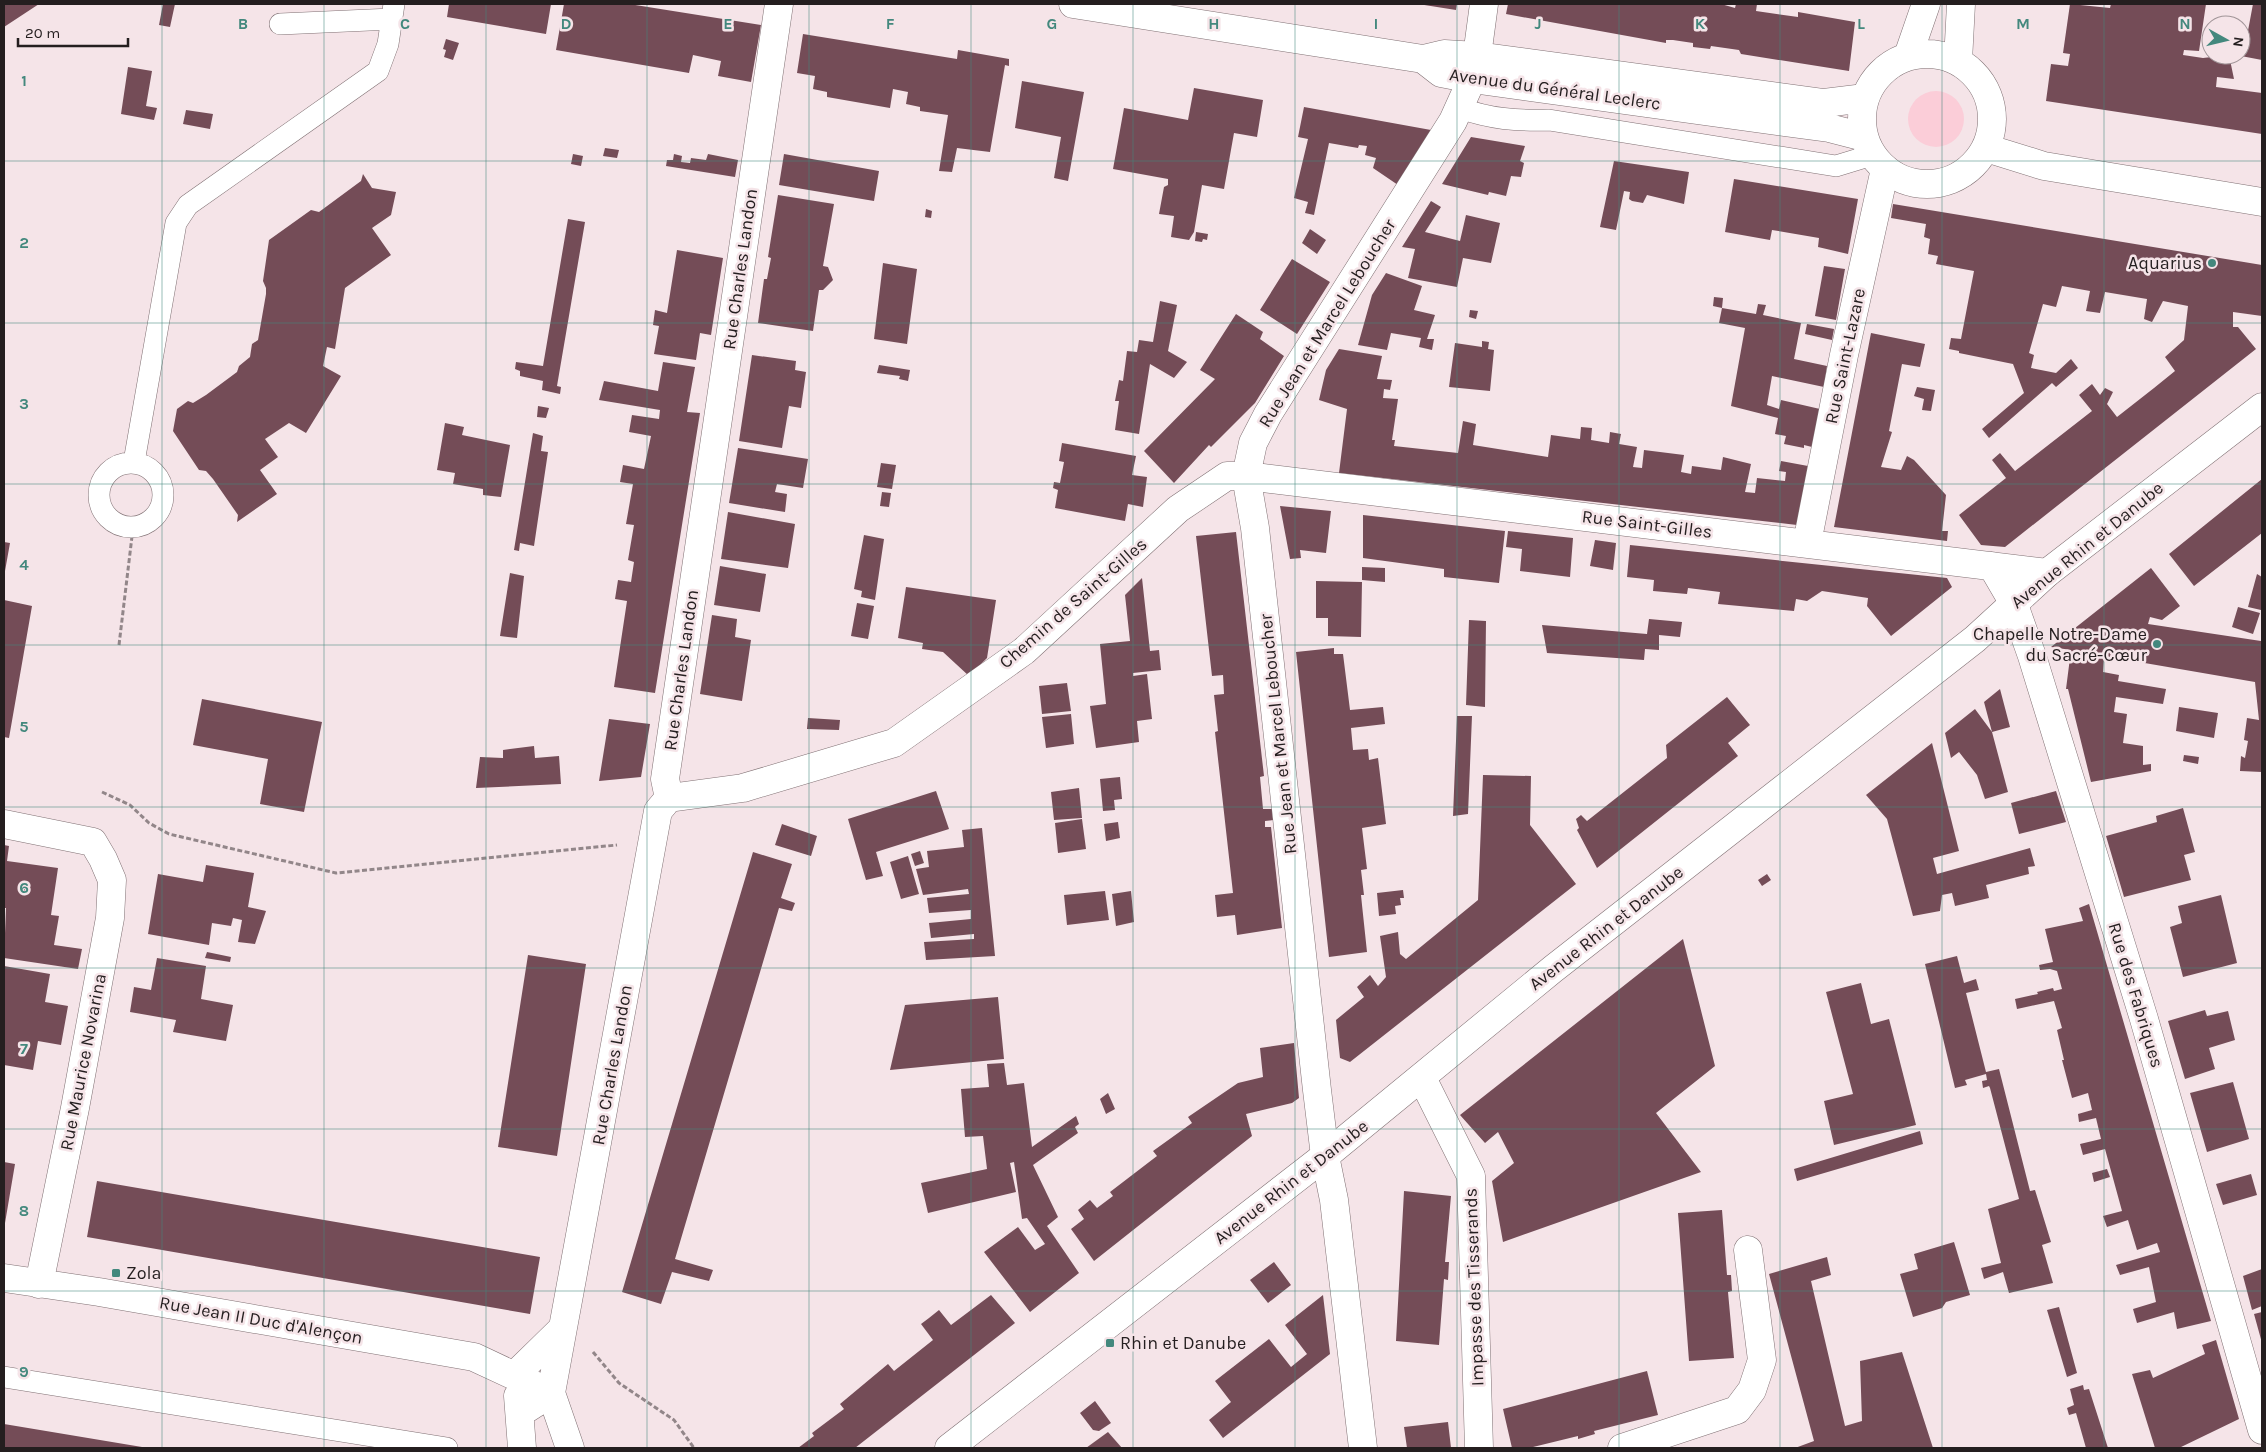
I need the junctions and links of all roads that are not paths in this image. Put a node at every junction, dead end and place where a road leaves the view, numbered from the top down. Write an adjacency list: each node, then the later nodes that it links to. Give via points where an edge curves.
1 (779, 4): 23 (street, Rue Charles Landon, via 665,779)
2 (1073, 4): 10 (street, Avenue du Général Leclerc, via 1423,59 1441,73)
3 (1484, 4): 10 (street, Rue Jean et Marcel Leboucher)
4 (1926, 4): 8 (street)
5 (1961, 4): 9 (street)
6 (393, 11): 7 (lane); 17 (lane, via 388,44 378,71 188,205 176,223)
7 (280, 24)
8 (1908, 56): 9 (street, via 1924,53); 11 (street, via 1889,66 1875,80)
9 (1958, 61): 13 (street, via 1982,83 1990,99 1992,132)
10 (1474, 67): 11 (street, Avenue du Général Leclerc, via 1824,102); 12 (street, Rue Jean et Marcel Leboucher); 14 (street, Avenue du Général Leclerc, via 1830,128)
11 (1865, 98): 14 (street, via 1862,118)
12 (1460, 108): 14 (lane, via 1478,115 1514,121 1549,120 1836,166); 18 (street, Rue Jean et Marcel Leboucher, via 1268,414 1253,443)
13 (1986, 148): 14 (street, via 1975,164 1960,176 1941,183 1921,184 1902,180); 15 (street, via 2044,166)
14 (1874, 154): 19 (street, Rue Saint-Lazare, via 1844,355)
15 (2262, 202)
16 (2262, 407): 21 (street, Avenue Rhin et Danube)
17 (134, 462): 17 (lane, via 154,471 163,490 160,512 144,526 133,528 122,526 105,514 98,494 106,474 113,467)
18 (1246, 476): 19 (street, Rue Saint-Gilles); 23 (street, Chemin de Saint-Gilles, via 1227,476 1178,509 1024,651 894,743 743,788); 26 (street, Rue Jean et Marcel Leboucher, via 1255,528)
19 (1807, 543): 20 (street, Rue Saint-Gilles)
20 (1992, 566): 21 (street, Rue Saint-Gilles); 22 (street, Rue des Fabriques)
21 (2048, 573): 22 (street, Avenue Rhin et Danube)
22 (2013, 602): 25 (street, Avenue Rhin et Danube, via 1975,638 1553,969); 35 (street, Rue des Fabriques, via 2144,1020)
23 (669, 798): 30 (street, Rue Charles Landon, via 658,811)
24 (4, 824): 29 (street, Rue Maurice Novarina, via 93,842 112,880 110,918)
25 (1422, 1078): 26 (street, Avenue Rhin et Danube); 42 (street, Impasse des Tisserands, via 1471,1176)
26 (1325, 1156): 40 (street, Avenue Rhin et Danube); 41 (street, Rue Jean et Marcel Leboucher, via 1334,1200)
27 (1748, 1250): 43 (street, via 1762,1360 1752,1390 1737,1410)
28 (4, 1278): 29 (street, Rue Jean II Duc d'Alençon)
29 (39, 1284): 31 (street, Rue Jean II Duc d'Alençon, via 474,1357)
30 (562, 1329): 31 (street); 33 (street, Rue Charles Landon)
31 (515, 1375): 33 (street, Rue Jean II Duc d'Alençon); 34 (street)
32 (4, 1377): 37 (lane)
33 (551, 1392): 34 (street); 39 (street)
34 (520, 1413): 38 (street)
35 (2262, 1430)
36 (2262, 1442): 44 (street)
37 (447, 1448)
38 (522, 1448)
39 (570, 1448)
40 (949, 1448)
41 (1363, 1448)
42 (1479, 1448)
43 (1622, 1448)
44 (2249, 1448)

